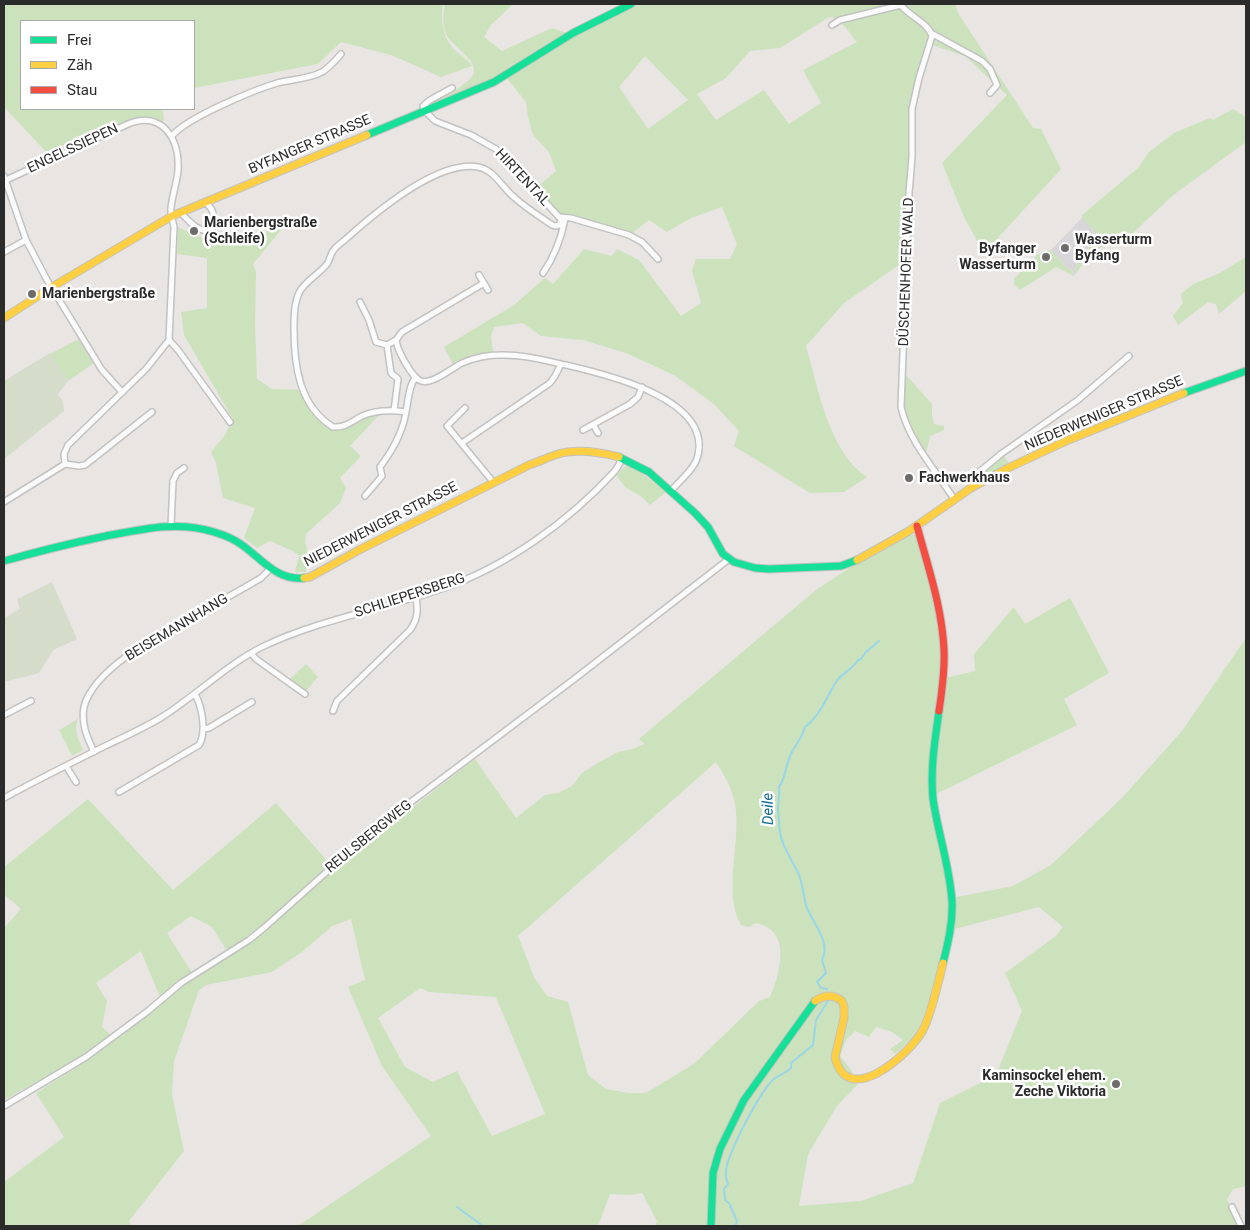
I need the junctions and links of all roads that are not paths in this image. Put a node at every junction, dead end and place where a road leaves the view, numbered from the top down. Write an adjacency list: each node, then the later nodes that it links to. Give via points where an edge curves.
1 (632, 4): 8 (street, BYFANGER STRASSE, via 573,33 494,82)
2 (901, 5): 3 (street, via 840,20); 4 (street)
3 (832, 25)
4 (931, 33): 7 (street, via 982,60 998,85); 50 (street, DÜSCHENHOFER WALD, via 912,109 901,408 907,427)
5 (342, 54): 9 (street, via 320,73 274,84 222,105 180,128)
6 (452, 88): 8 (street, BYFANGER STRASSE, via 423,106)
7 (990, 93)
8 (425, 111): 11 (street, BYFANGER STRASSE); 14 (street, HIRTENTAL, via 435,121 496,149 519,177 559,217)
9 (172, 136): 10 (street, ENGELSSIEPEN, via 156,122 137,120); 13 (street, via 178,166 170,209)
10 (5, 178): 15 (street)
11 (205, 203): 12 (street, BYFANGER STRASSE); 12 (street, via 214,213 214,226 208,231 194,226)
12 (181, 212): 13 (street, BYFANGER STRASSE)
13 (172, 216): 21 (street, BYFANGER STRASSE); 25 (street)
14 (564, 218): 17 (street, via 629,235 642,242); 18 (street, via 561,239); 35 (street, via 559,225 552,225 515,198 491,173 476,166 457,168 391,202 333,250 326,266 300,291 294,315 294,346 302,390 313,408 333,427 344,426 368,414)
15 (26, 240): 16 (street); 21 (street)
16 (4, 252)
17 (658, 259)
18 (543, 273)
19 (479, 275): 20 (street)
20 (484, 283): 22 (street); 26 (street, via 402,332)
21 (52, 287): 24 (street, BYFANGER STRASSE); 33 (street, via 102,370)
22 (488, 290)
23 (360, 302): 27 (street, via 376,342)
24 (4, 318)
25 (169, 340): 33 (street); 38 (street)
26 (396, 340): 27 (street); 31 (street)
27 (387, 345): 35 (street, via 391,373 398,379)
28 (1128, 356): 47 (street, NIEDERWENIGER STRASSE, via 1078,400 983,468 975,477)
29 (561, 364): 31 (street, via 527,357 490,355 462,363 426,382); 32 (street); 42 (street, via 550,383)
30 (1246, 371): 47 (street, NIEDERWENIGER STRASSE, via 1090,431)
31 (415, 378): 37 (street)
32 (642, 387): 39 (street, via 633,402); 48 (street, via 684,414 698,437 697,459)
33 (122, 392): 44 (street, via 68,445 64,454)
34 (466, 408): 42 (street, via 447,426)
35 (394, 410): 37 (street)
36 (152, 412): 44 (street, via 85,464)
37 (406, 412): 49 (street, via 396,443 380,467 382,476)
38 (230, 422)
39 (594, 426): 40 (street); 41 (street)
40 (583, 430)
41 (598, 433)
42 (462, 443): 46 (street)
43 (621, 458): 46 (street, NIEDERWENIGER STRASSE, via 583,451 557,454); 48 (street, NIEDERWENIGER STRASSE, via 642,468); 57 (street, SCHLIEPERSBERG, via 614,472 579,507 523,547 465,580)
44 (65, 464): 51 (street)
45 (184, 468): 52 (street, via 173,481)
46 (494, 483): 56 (street, NIEDERWENIGER STRASSE, via 310,577 290,578)
47 (974, 486): 50 (street, NIEDERWENIGER STRASSE)
48 (671, 491): 54 (street, NIEDERWENIGER STRASSE, via 705,523)
49 (365, 496)
50 (954, 499): 53 (street, NIEDERWENIGER STRASSE)
51 (4, 502)
52 (171, 526): 55 (street, NIEDERWENIGER STRASSE, via 70,543); 56 (street, NIEDERWENIGER STRASSE, via 192,526 225,536)
53 (917, 526): 54 (street, NIEDERWENIGER STRASSE, via 862,559 841,566 769,569); 73 (street, via 936,596 943,638 944,662 932,785 933,805 952,896 951,928 931,1006 916,1041 874,1076 861,1080 846,1076 836,1064 843,1002 830,996 815,1001 744,1100 720,1149 712,1173)
54 (729, 559): 71 (street, REULSBERGWEG, via 391,817 249,940 181,983 86,1058)
55 (4, 561)
56 (270, 569): 66 (street, BEISEMANNHANG, via 262,578 148,642 100,681 88,696 83,716)
57 (416, 597): 58 (street, SCHLIEPERSBERG, via 290,635); 63 (street, via 416,622 338,701)
58 (251, 653): 59 (street, SCHLIEPERSBERG); 60 (street)
59 (195, 694): 65 (street); 66 (street, SCHLIEPERSBERG, via 162,717)
60 (305, 694)
61 (32, 701): 64 (street)
62 (252, 702): 65 (street)
63 (333, 711)
64 (4, 715)
65 (203, 729): 69 (street, via 199,745)
66 (94, 752): 67 (street, SCHLIEPERSBERG)
67 (66, 766): 68 (street); 70 (street, SCHLIEPERSBERG)
68 (76, 782)
69 (119, 792)
70 (4, 798)
71 (4, 1106)
72 (1232, 1207): 74 (street)
73 (711, 1226)
74 (1241, 1226)

